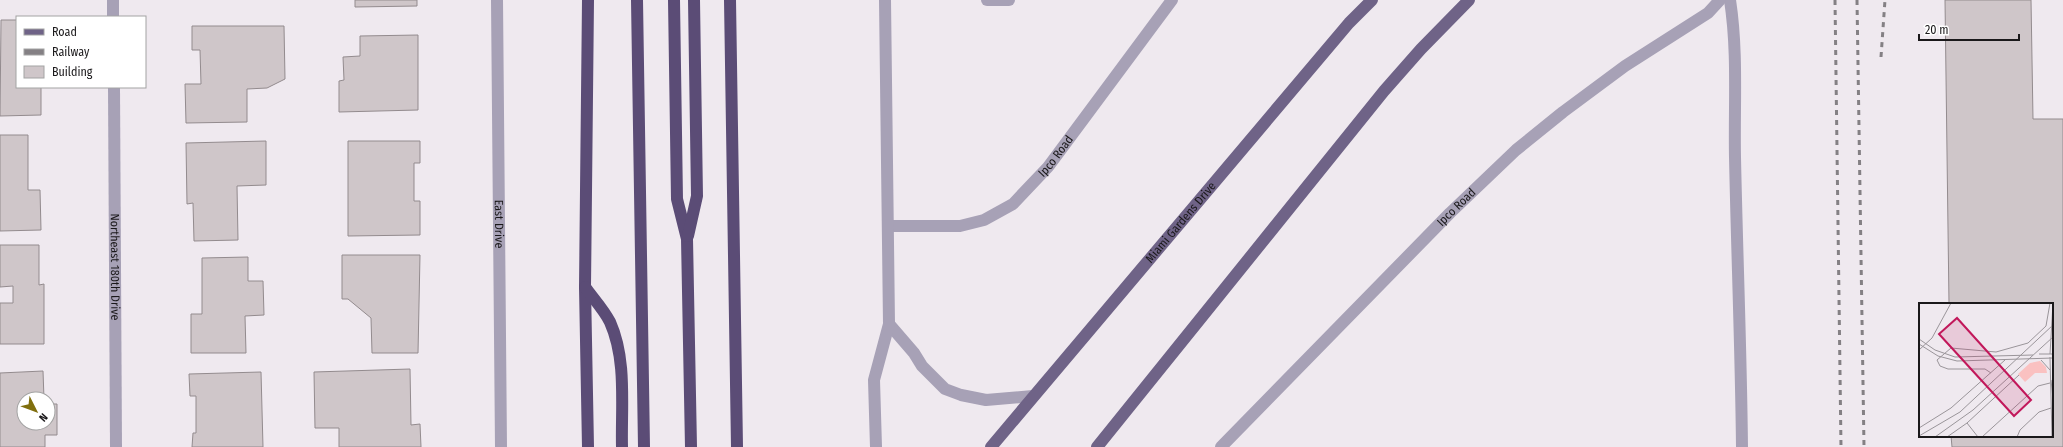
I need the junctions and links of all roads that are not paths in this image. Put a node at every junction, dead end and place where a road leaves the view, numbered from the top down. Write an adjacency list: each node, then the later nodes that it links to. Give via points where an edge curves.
1 (113, 0): 16 (street)
2 (497, 0): 24 (street, East Drive)
3 (588, 0): 20 (highway)
4 (637, 0): 27 (highway)
5 (674, 0): 19 (highway, via 677,198)
6 (694, 0): 19 (highway, via 697,196)
7 (730, 0): 29 (highway)
8 (885, 0): 18 (street)
9 (987, 0): 10 (street)
10 (1009, 0)
11 (1172, 0): 18 (street, Ipco Road, via 1048,167 1012,204 984,220 960,226)
12 (1372, 0): 22 (main road, Miami Gardens Drive, via 1349,23)
13 (1469, 0): 32 (main road, via 1384,91)
14 (1720, 0): 33 (street, Ipco Road, via 1708,13 1625,66 1516,150 1450,213)
15 (1730, 0): 34 (street, via 1735,30 1735,157)
16 (113, 16)
17 (114, 88): 23 (street, Northeast 180th Drive)
18 (888, 226): 21 (street)
19 (687, 239): 28 (highway)
20 (585, 287): 25 (highway); 26 (highway, via 609,321 617,342 620,359)
21 (888, 324): 22 (street, via 922,366 945,388 961,395 986,400); 30 (street, via 874,380)
22 (1033, 396): 31 (main road, Miami Gardens Drive)
23 (116, 447)
24 (501, 447)
25 (588, 447)
26 (622, 447)
27 (644, 447)
28 (691, 447)
29 (737, 447)
30 (876, 447)
31 (991, 447)
32 (1097, 447)
33 (1221, 447)
34 (1742, 447)

